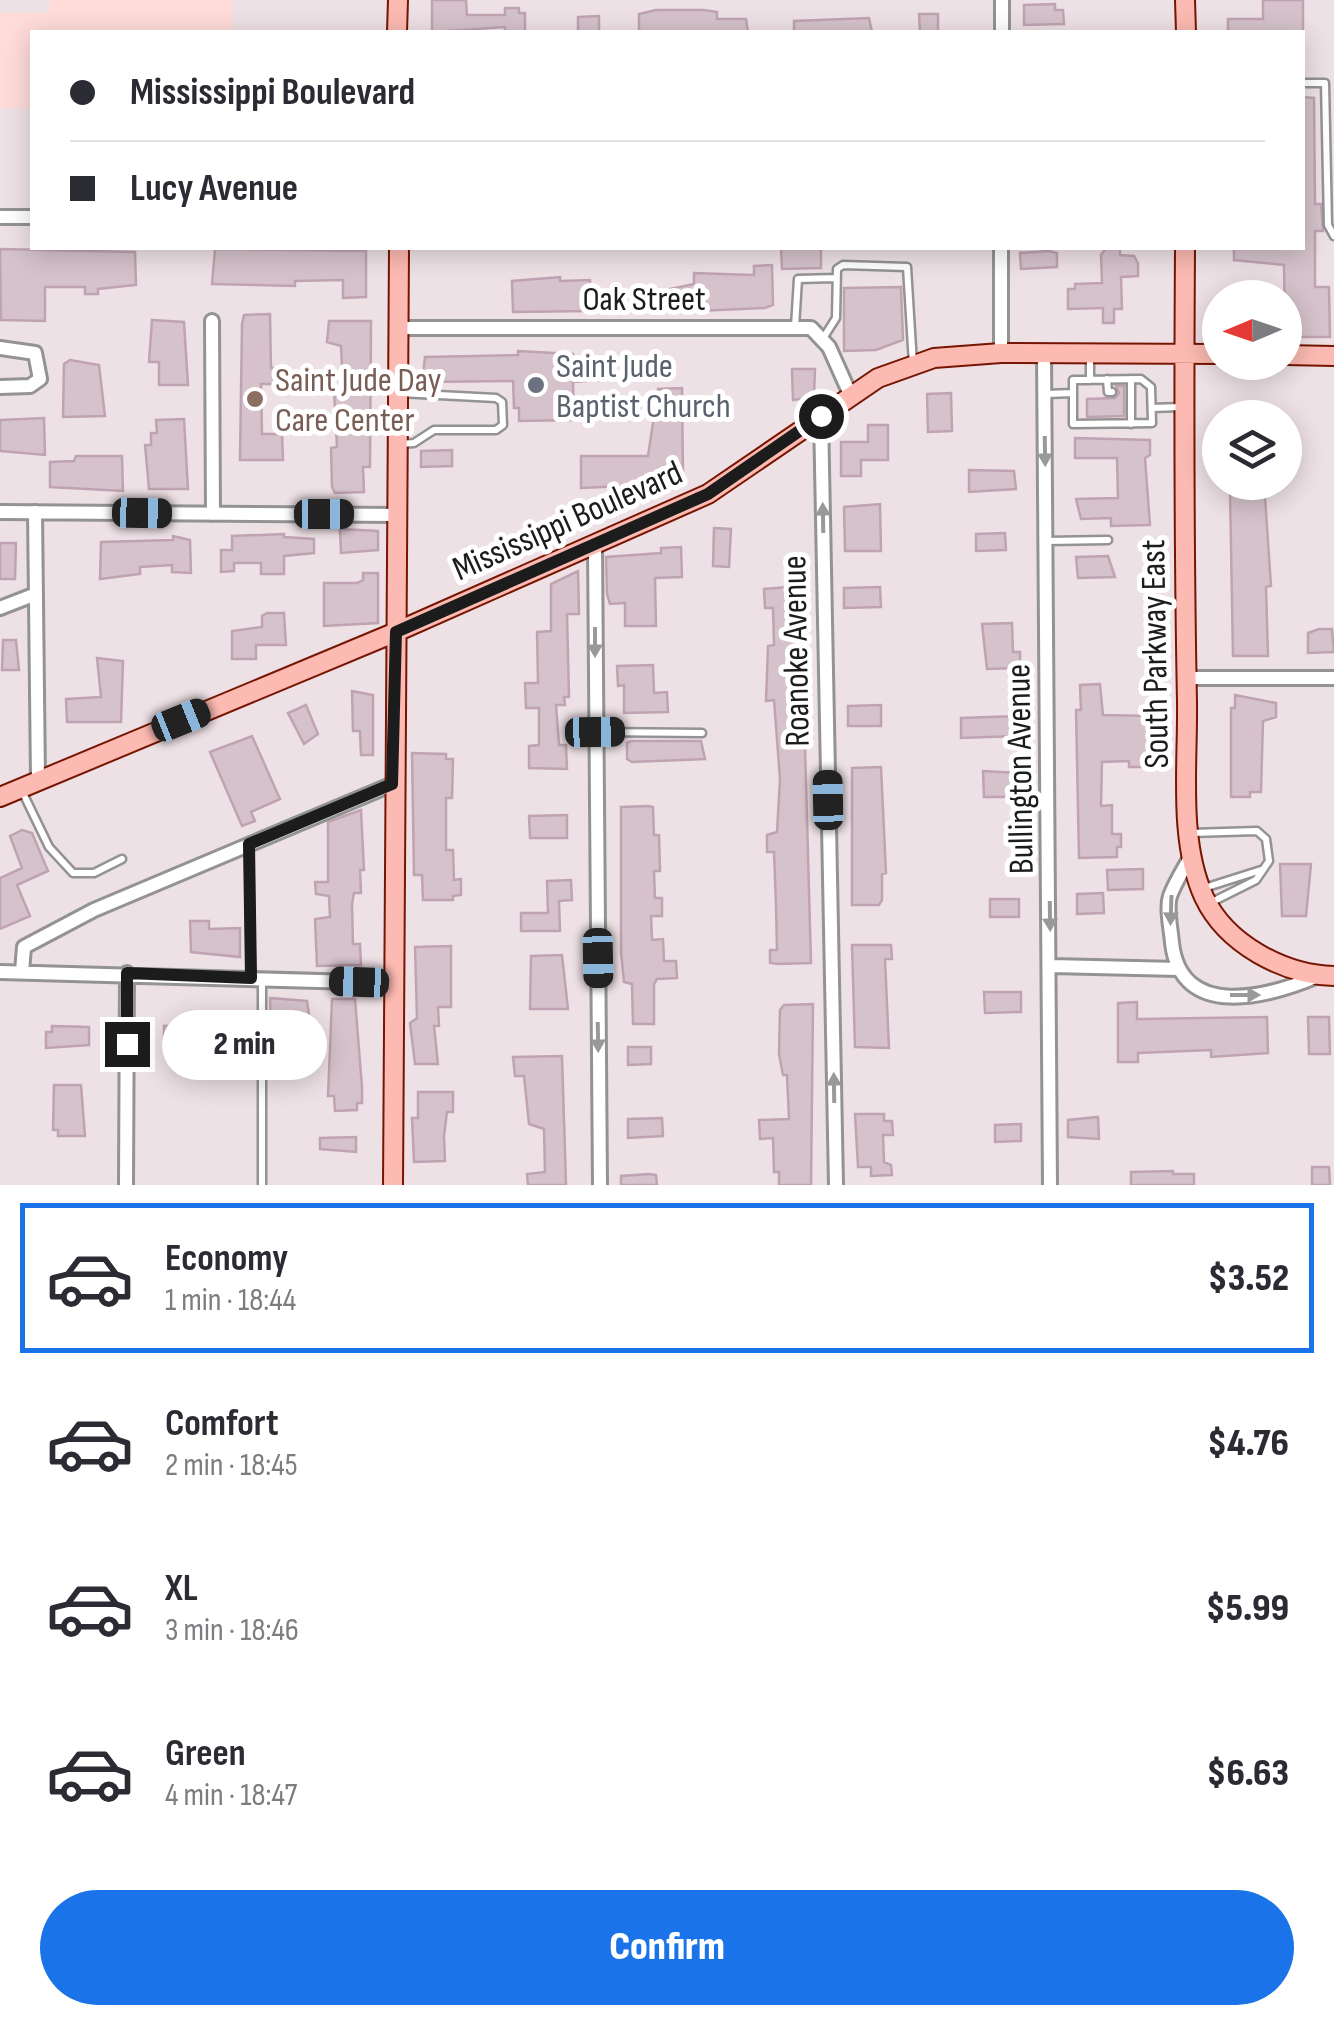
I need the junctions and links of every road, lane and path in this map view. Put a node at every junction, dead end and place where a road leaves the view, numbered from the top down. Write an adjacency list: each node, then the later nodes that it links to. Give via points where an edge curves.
1 (398, 0): 4 (main road)
2 (1002, 0): 5 (street)
3 (1185, 0): 6 (main road)
4 (397, 30)
5 (1002, 30)
6 (1186, 30)
7 (1305, 83): 10 (lane, via 1325,83 1328,225)
8 (30, 216): 9 (street)
9 (0, 217)
10 (1334, 236)
11 (398, 250): 16 (main road)
12 (1001, 250): 20 (street)
13 (1186, 250): 23 (main road, South Parkway East)
14 (835, 278): 17 (lane, via 798,279); 18 (lane, via 836,318); 27 (lane, via 842,265 908,267)
15 (212, 321): 44 (street)
16 (399, 328): 17 (street, Oak Street); 32 (main road)
17 (795, 328): 18 (street, Oak Street, via 811,328)
18 (822, 340): 35 (street)
19 (0, 348): 31 (street, via 27,348 41,368 30,386)
20 (1001, 353): 21 (main road, Mississippi Boulevard); 27 (main road, Mississippi Boulevard)
21 (1044, 353): 22 (main road, Mississippi Boulevard); 36 (street, Bullington Avenue)
22 (1090, 353): 23 (main road, Mississippi Boulevard); 30 (lane)
23 (1184, 353): 24 (main road, Mississippi Boulevard); 37 (main road, South Parkway East)
24 (1202, 354)
25 (1302, 355): 26 (main road)
26 (1334, 356)
27 (913, 366): 35 (main road, Mississippi Boulevard)
28 (1107, 379): 29 (lane); 30 (lane); 33 (lane)
29 (1131, 379): 38 (lane, via 1151,387); 40 (lane)
30 (1090, 380): 34 (lane, via 1073,380)
31 (0, 387)
32 (399, 392): 41 (main road); 41 (lane, via 496,398 504,416 496,430 437,429)
33 (1112, 392)
34 (1073, 393): 36 (lane); 40 (lane, via 1073,424)
35 (850, 394): 39 (main road, Mississippi Boulevard)
36 (1045, 394): 47 (street, Bullington Avenue, one-way to 47)
37 (1184, 406): 38 (lane); 52 (main road, South Parkway East)
38 (1152, 408): 40 (lane, via 1152,423)
39 (821, 416): 48 (main road, Mississippi Boulevard, via 708,494); 77 (street, Roanoke Avenue, one-way to 39)
40 (1132, 424)
41 (399, 444): 45 (main road)
42 (0, 512): 43 (street)
43 (35, 512): 44 (street); 49 (street)
44 (213, 514): 45 (street)
45 (399, 515): 51 (main road)
46 (1108, 540): 47 (lane)
47 (1046, 541): 65 (street, Bullington Avenue, one-way to 65)
48 (595, 545): 51 (main road, Mississippi Boulevard); 54 (street, one-way to 54)
49 (36, 594): 50 (street); 56 (street)
50 (0, 608)
51 (396, 632): 56 (main road, Mississippi Boulevard); 57 (main road)
52 (1186, 678): 53 (street); 59 (main road, South Parkway East)
53 (1334, 678)
54 (595, 732): 55 (lane); 76 (street, one-way to 76)
55 (702, 733)
56 (29, 784): 58 (main road, Mississippi Boulevard); 62 (lane, via 49,847 72,873 94,874)
57 (392, 784): 60 (street); 72 (main road)
58 (0, 796)
59 (1190, 833): 61 (main road, South Parkway East); 63 (lane, via 1257,831 1266,839 1269,861)
60 (249, 844): 68 (street, via 27,944); 71 (lane)
61 (1192, 854): 64 (main road, South Parkway East); 66 (street, one-way to 66, via 1169,899)
62 (122, 859)
63 (1262, 870): 64 (lane); 64 (lane, via 1256,880)
64 (1205, 896): 70 (main road, South Parkway East, via 1240,940 1286,969)
65 (1051, 966): 66 (street); 78 (street, Bullington Avenue)
66 (1178, 970): 70 (street, one-way to 70, via 1190,986 1212,995 1273,995)
67 (0, 972): 68 (street)
68 (22, 972): 69 (street)
69 (127, 973): 71 (street); 73 (street)
70 (1326, 976)
71 (256, 978): 72 (street); 74 (lane)
72 (392, 983): 75 (main road)
73 (126, 1185)
74 (262, 1185)
75 (394, 1185)
76 (600, 1185)
77 (836, 1185)
78 (1050, 1185)

